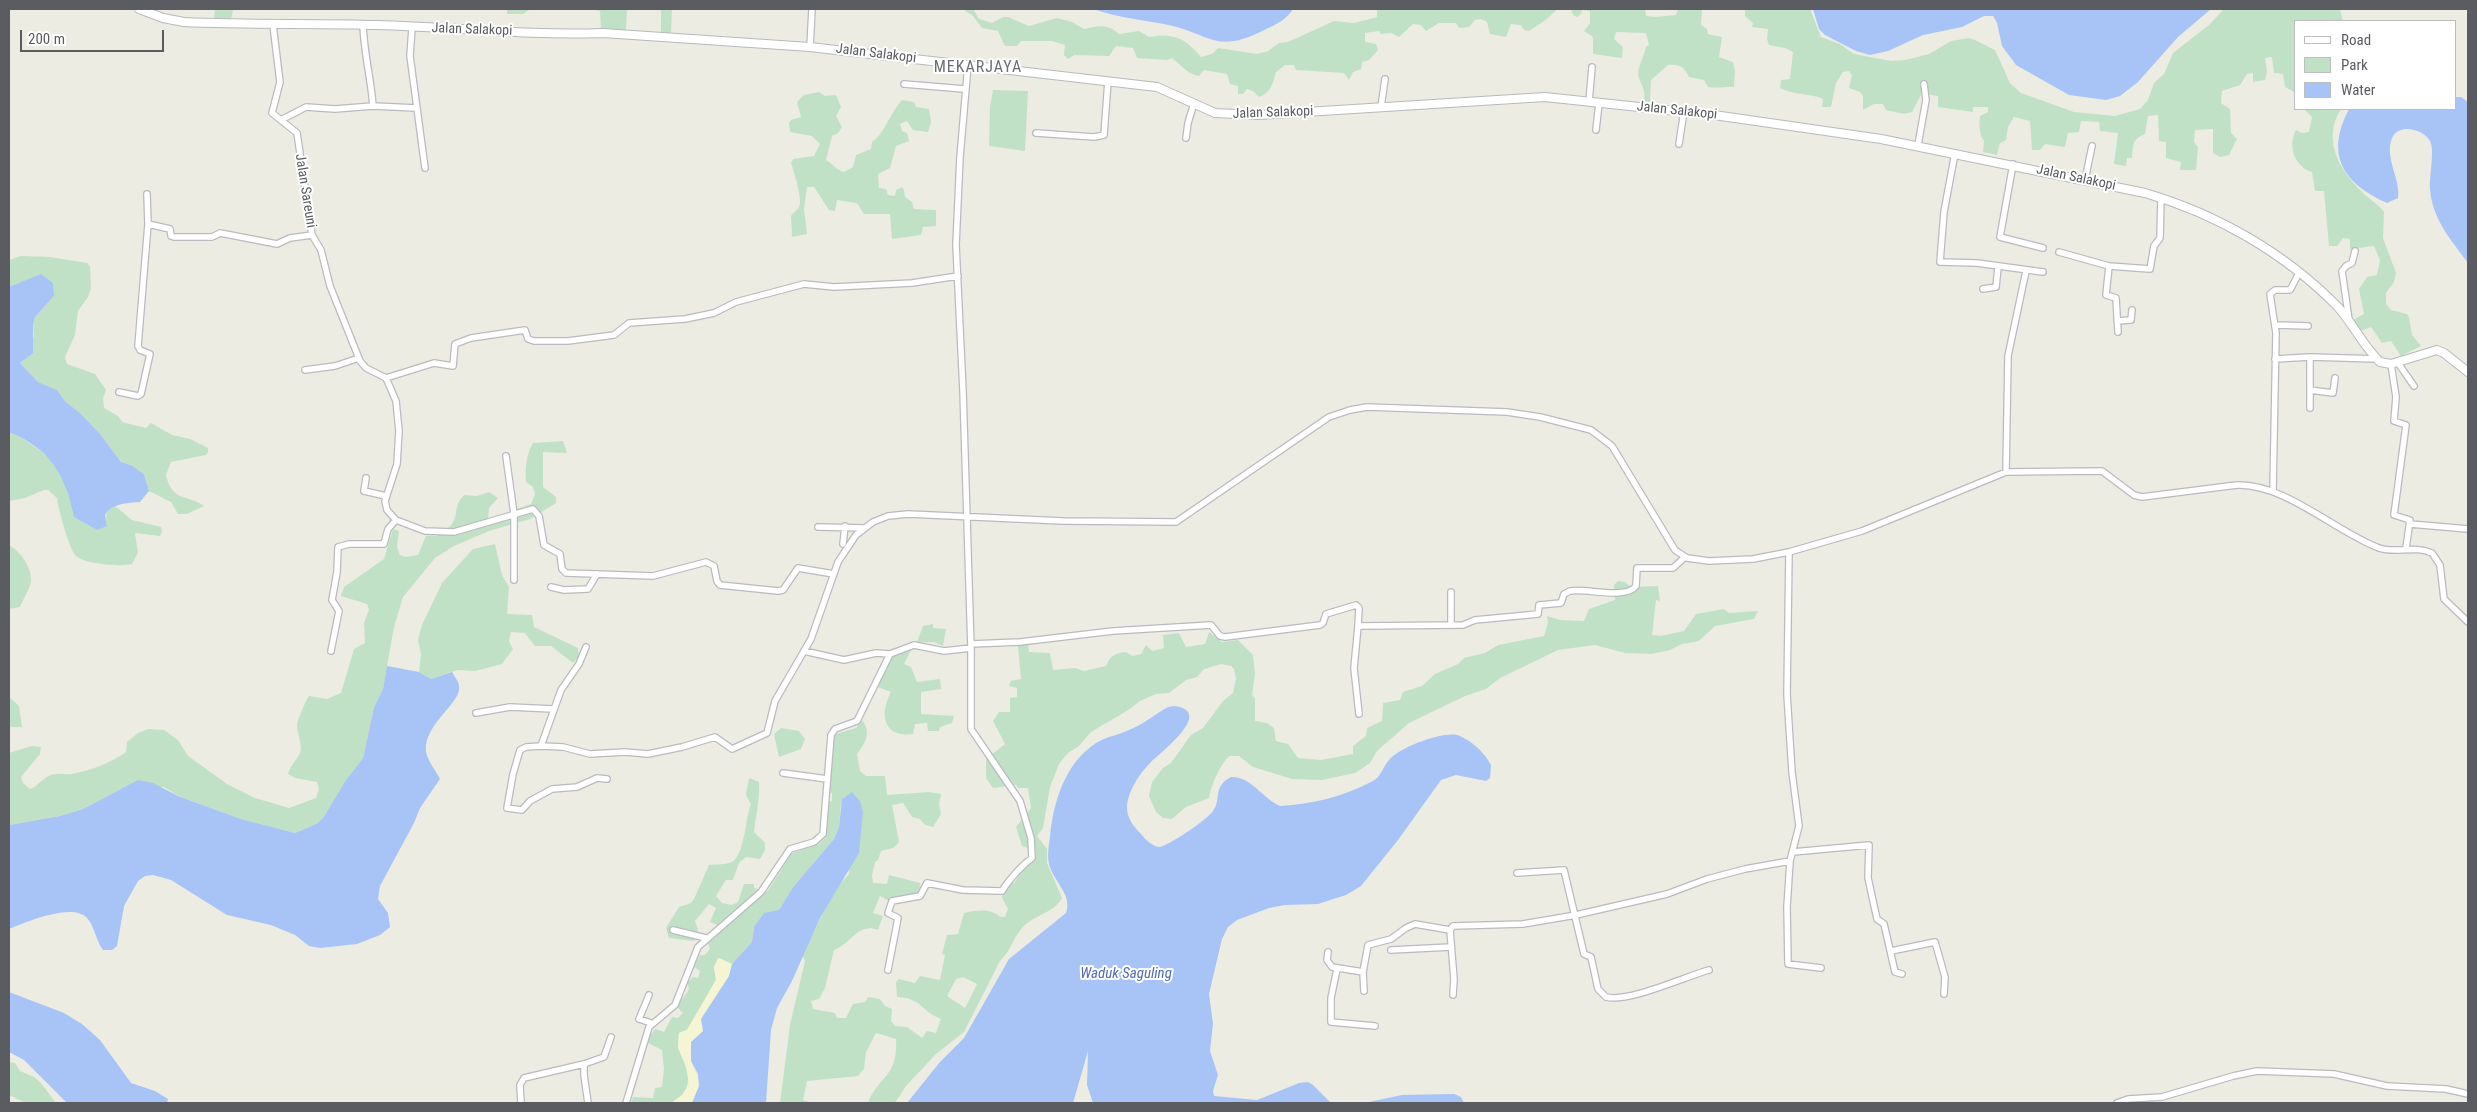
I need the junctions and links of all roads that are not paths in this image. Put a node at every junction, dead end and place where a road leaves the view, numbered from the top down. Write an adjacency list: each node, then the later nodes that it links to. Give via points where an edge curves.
1 (139, 9): 3 (street, Jalan Salakopi, via 184,22)
2 (812, 10): 6 (street)
3 (272, 24): 4 (street, Jalan Salakopi); 21 (street, Jalan Sareuni, via 280,82 272,113)
4 (363, 25): 5 (street, Jalan Salakopi); 17 (street)
5 (412, 28): 6 (street, Jalan Salakopi, via 603,33); 19 (street, via 410,56)
6 (810, 47): 7 (street, Jalan Salakopi)
7 (968, 65): 10 (street, Jalan Salakopi); 13 (street)
8 (1592, 67): 14 (street)
9 (1385, 79): 18 (street)
10 (1108, 81): 15 (street, Jalan Salakopi, via 1160,87); 23 (street, via 1104,135)
11 (904, 84): 13 (street)
12 (1924, 84): 26 (street, via 1926,100)
13 (964, 90): 44 (street, via 957,224)
14 (1589, 102): 16 (street, Jalan Salakopi); 18 (street, Jalan Salakopi, via 1534,97)
15 (1194, 103): 18 (street, Jalan Salakopi, via 1228,115); 24 (street)
16 (1599, 103): 20 (street, Jalan Salakopi); 22 (street)
17 (373, 106): 19 (street); 21 (street, via 306,107)
18 (1381, 107)
19 (416, 108): 30 (street)
20 (1684, 111): 25 (street); 26 (street, Jalan Salakopi)
21 (281, 120): 35 (street, Jalan Sareuni, via 297,134)
22 (1596, 130)
23 (1036, 133)
24 (1186, 138)
25 (1679, 144)
26 (1918, 145): 28 (street, Jalan Salakopi)
27 (2092, 146): 31 (street)
28 (1955, 153): 29 (street, Jalan Salakopi); 40 (street, via 1944,212 1940,262)
29 (2013, 164): 31 (street, Jalan Salakopi); 36 (street, via 2000,237)
30 (424, 168)
31 (2085, 180): 33 (street, Jalan Salakopi)
32 (147, 194): 34 (street)
33 (2160, 198): 39 (street, via 2160,238 2154,246 2152,268); 43 (street, Jalan Salakopi, via 2238,230)
34 (148, 224): 35 (street, via 167,227 174,236 212,237 220,233 277,244 290,238); 63 (street, via 138,349 150,354 141,394)
35 (312, 235): 53 (street, Jalan Sareuni, via 321,250 330,286)
36 (2043, 248)
37 (2355, 251): 48 (street, via 2352,263 2342,271)
38 (2059, 252): 39 (street)
39 (2109, 266): 47 (street, via 2106,295 2116,298)
40 (1998, 267): 41 (street); 45 (street, via 1996,287)
41 (2026, 271): 42 (street); 66 (street, via 2008,356)
42 (2043, 272)
43 (2299, 273): 48 (street, Jalan Salakopi); 49 (street, via 2290,290 2275,290 2270,294)
44 (958, 276): 59 (street, via 834,287 804,284 736,302 714,313 685,319 629,323 614,335 592,338 534,341 528,339 526,330 471,338 454,344 453,366 434,363); 71 (street)
45 (1983, 288)
46 (2132, 310): 47 (street, via 2131,320)
47 (2118, 321): 51 (street)
48 (2350, 321): 55 (street, Jalan Salakopi)
49 (2276, 325): 50 (street); 54 (street)
50 (2308, 326)
51 (2118, 332)
52 (2310, 357): 54 (street); 55 (street); 62 (street)
53 (359, 358): 57 (street, via 335,366); 59 (street, Jalan Sareuni, via 366,368)
54 (2275, 359): 68 (street)
55 (2378, 359): 56 (street)
56 (2394, 363): 58 (street, via 2437,350); 61 (street); 73 (street, via 2394,421 2406,425 2394,516 2409,519)
57 (305, 370)
58 (2468, 372)
59 (386, 378): 69 (street, via 396,400 400,431 397,464)
60 (2335, 378): 62 (street, via 2334,393)
61 (2414, 386)
62 (2310, 390): 64 (street)
63 (119, 392)
64 (2310, 408)
65 (506, 456): 70 (street)
66 (2006, 472): 68 (street, via 2102,471 2134,495 2142,497 2243,485); 80 (street, via 1862,531)
67 (366, 478): 69 (street, via 364,491)
68 (2273, 491): 79 (street, via 2381,549)
69 (386, 496): 72 (street, via 387,510)
70 (514, 514): 72 (street, via 464,530 443,533 425,531); 82 (street, via 528,509 538,513 544,545 559,553 564,573); 84 (street)
71 (966, 518): 76 (street, via 897,515 884,517); 81 (street, via 1175,522 1336,413 1367,407 1506,412 1585,427 1606,440 1666,537); 90 (street)
72 (396, 520): 93 (street, via 388,529 384,544 339,545 332,600 339,611)
73 (2410, 524): 77 (street); 79 (street)
74 (845, 526): 75 (street); 76 (street); 78 (street)
75 (818, 527)
76 (865, 528): 83 (street, via 842,556)
77 (2468, 529)
78 (843, 544)
79 (2406, 548): 87 (street, via 2426,551 2436,558 2440,565 2444,599)
80 (1790, 552): 81 (street, via 1753,559 1702,561); 102 (street, via 1787,694 1799,822)
81 (1685, 557): 89 (street, via 1673,568 1637,568 1636,586 1630,591 1570,591 1564,594 1561,603 1539,605 1538,614 1481,619)
82 (596, 574): 83 (street, via 653,576 706,562 714,566 720,585 778,591 783,590 798,568); 85 (street, via 588,589)
83 (834, 574): 92 (street, via 818,623)
84 (514, 580)
85 (550, 587)
86 (1450, 592): 89 (street)
87 (2468, 622)
88 (1358, 626): 89 (street); 90 (street, via 1359,608 1356,605 1326,614 1320,625 1225,638 1211,625 1113,631); 97 (street, via 1354,668)
89 (1451, 626)
90 (971, 646): 94 (street, via 944,651 912,645); 115 (street, via 970,729 1020,801 1031,838 1032,858 1020,866 1002,892 962,890 927,883 920,896 892,901 888,914 898,918)
91 (586, 647): 95 (street)
92 (804, 650): 94 (street, via 844,660 871,653); 98 (street, via 775,701 767,734 739,747 731,749 716,736 646,754 590,754 563,747)
93 (331, 651)
94 (890, 654): 101 (street, via 857,721 832,733)
95 (553, 709): 96 (street, via 510,708); 98 (street)
96 (476, 713)
97 (1359, 714)
98 (541, 746): 100 (street, via 526,746 520,750 509,790 508,809 524,809 530,801 552,789 577,787 597,778)
99 (782, 773): 101 (street)
100 (607, 779)
101 (827, 780): 108 (street, via 822,836 790,850 761,892)
102 (1793, 852): 103 (street); 111 (street, via 1869,845 1868,878 1874,907 1878,920 1884,924)
103 (1790, 861): 105 (street, via 1745,869 1667,894); 113 (street, via 1788,964)
104 (1517, 873): 105 (street, via 1564,869)
105 (1576, 915): 107 (street, via 1523,924 1454,926); 116 (street, via 1584,954 1590,956 1598,989 1606,997 1644,994)
106 (673, 930): 108 (street)
107 (1450, 930): 109 (street); 117 (street, via 1415,924 1391,939 1370,944)
108 (706, 938): 123 (street, via 692,958 675,1005)
109 (1451, 948): 110 (street); 122 (street)
110 (1391, 950)
111 (1891, 951): 118 (street, via 1895,972); 120 (street, via 1935,942 1945,980)
112 (1328, 952): 114 (street, via 1328,963)
113 (1821, 968)
114 (1337, 969): 117 (street); 124 (street, via 1331,1022)
115 (888, 970)
116 (1709, 970)
117 (1363, 972): 119 (street)
118 (1902, 974)
119 (1364, 991)
120 (1944, 994)
121 (649, 995): 123 (street, via 639,1019)
122 (1453, 995)
123 (651, 1024): 130 (street)
124 (1374, 1026)
125 (611, 1037): 126 (street, via 604,1057)
126 (584, 1064): 128 (street, via 524,1078 520,1085); 129 (street)
127 (2468, 1094): 131 (street, via 2446,1089 2387,1086 2334,1074 2257,1071 2162,1097 2135,1098)
128 (521, 1103)
129 (588, 1103)
130 (626, 1103)
131 (2117, 1103)

